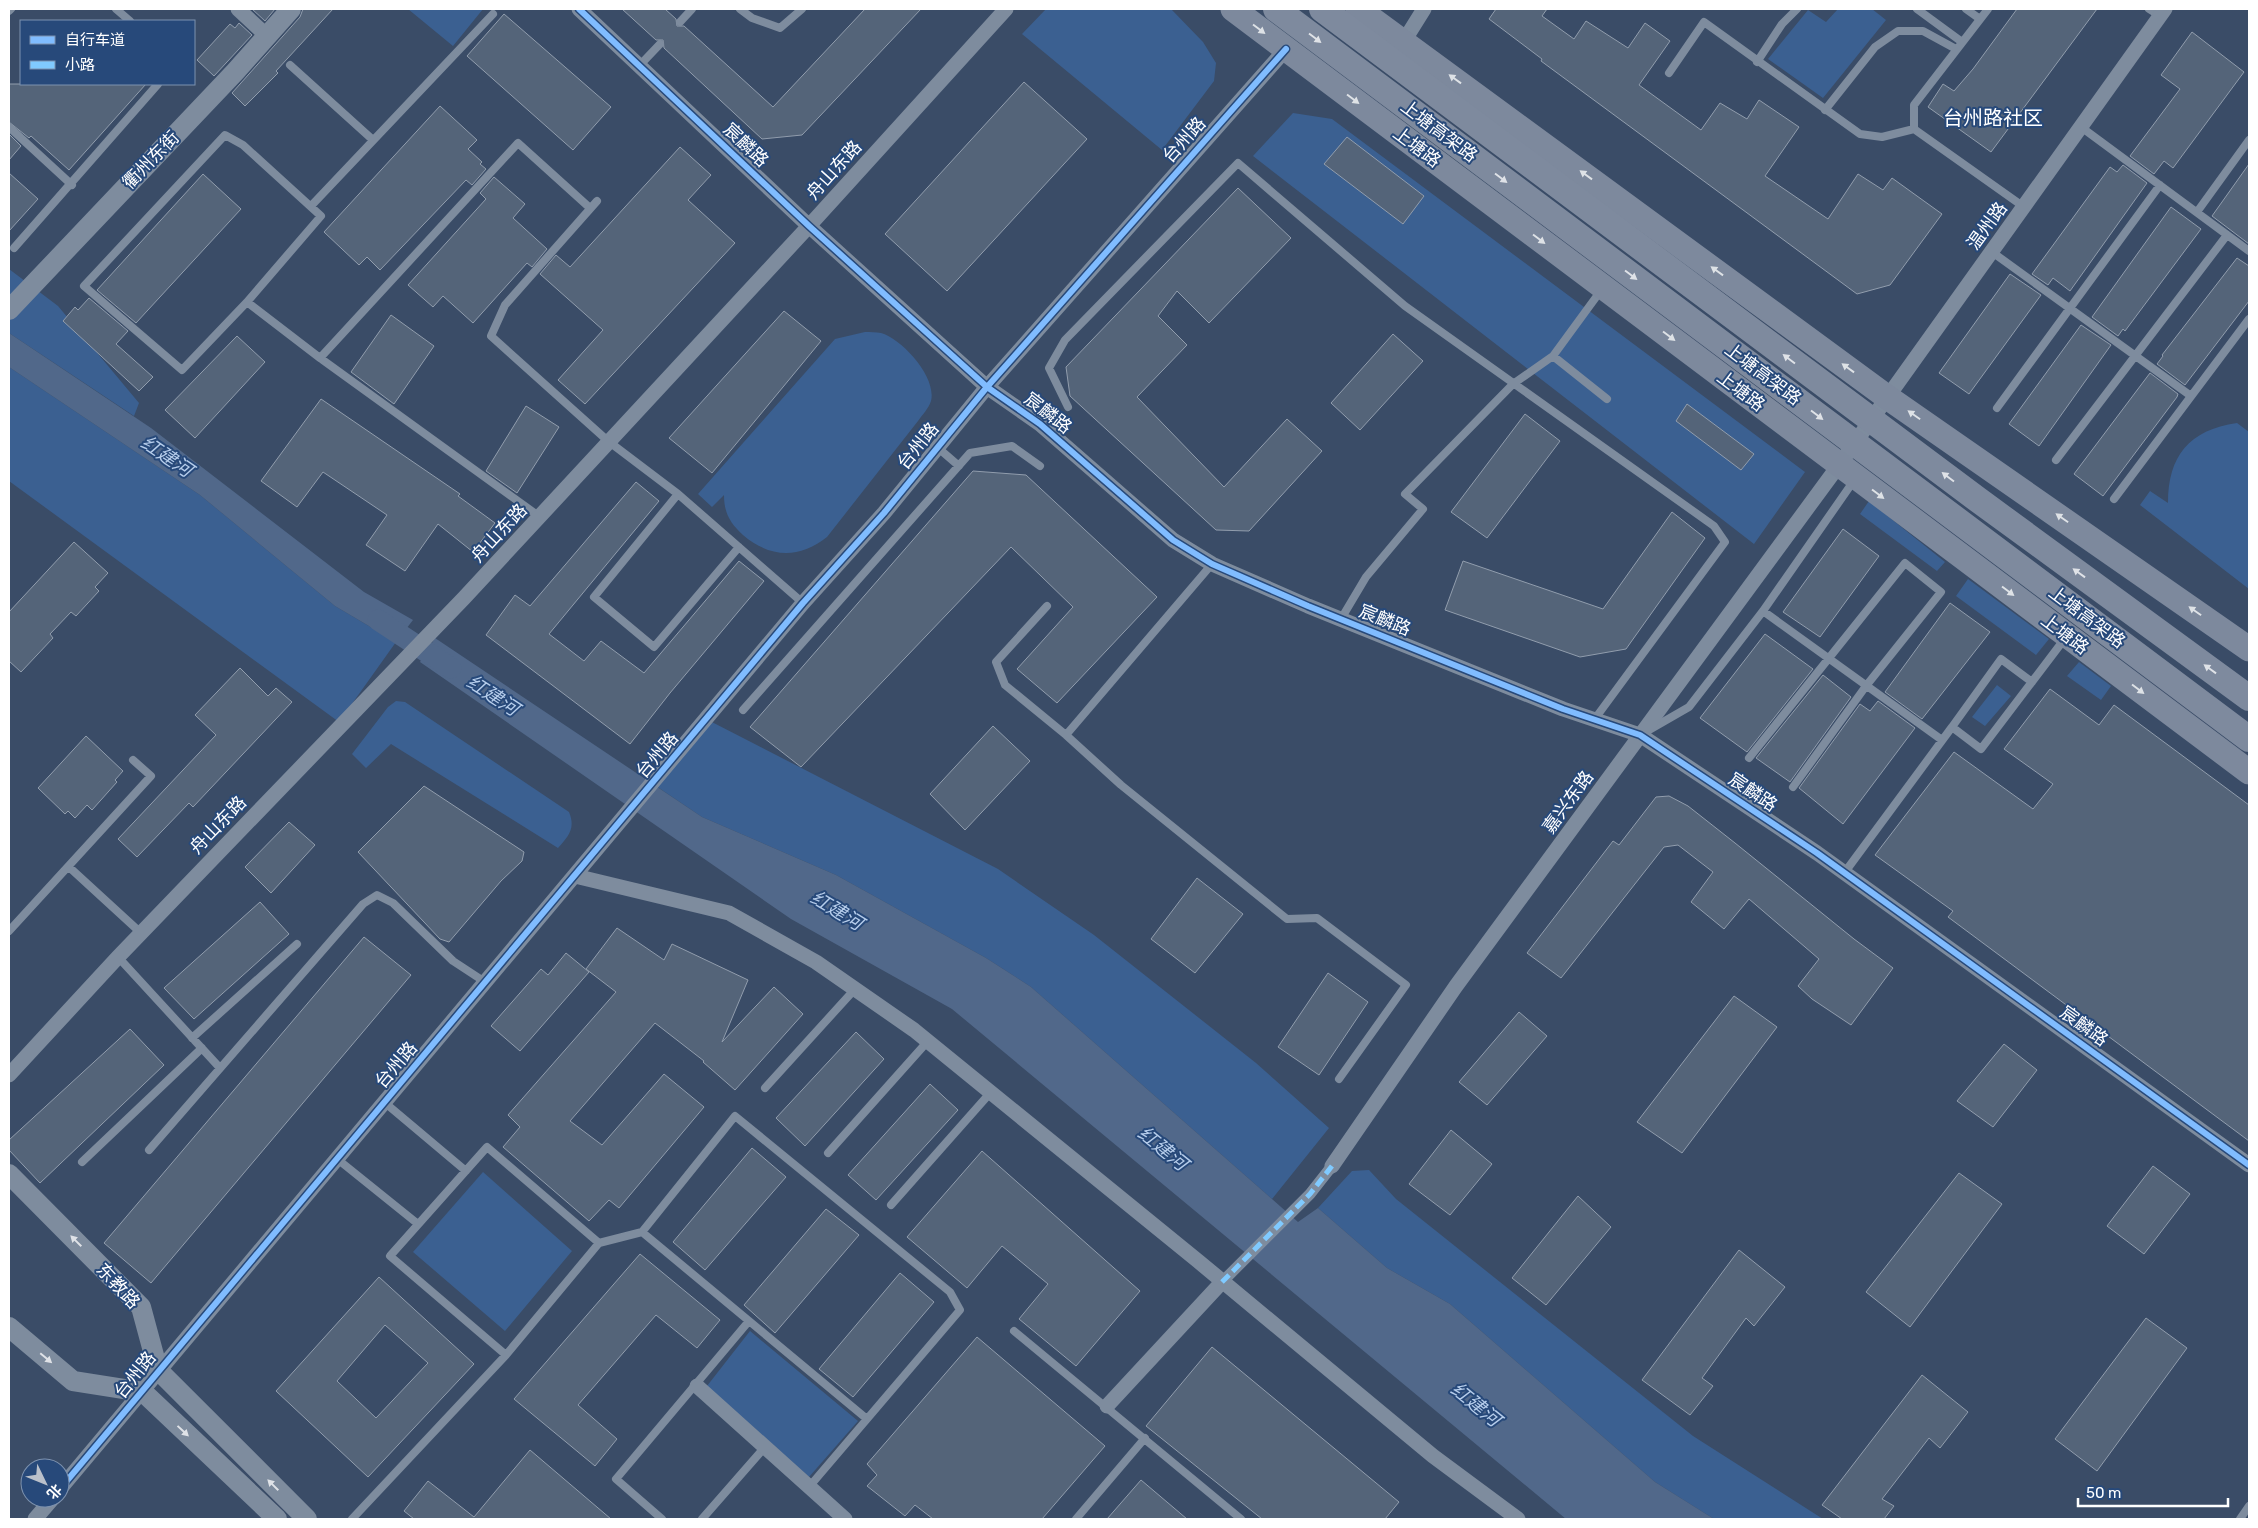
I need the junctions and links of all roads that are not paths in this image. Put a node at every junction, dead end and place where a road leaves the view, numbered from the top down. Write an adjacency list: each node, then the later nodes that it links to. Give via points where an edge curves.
1 (116, 9): 21 (lane)
2 (238, 9): 23 (street)
3 (291, 9): 23 (street, 衢州东街)
4 (579, 9): 31 (street, 宸麟路)
5 (692, 9): 22 (lane)
6 (740, 9): 7 (lane, via 752,18 780,28)
7 (802, 9)
8 (1233, 9): 27 (main road, 上塘路, one-way to 27)
9 (1276, 9): 93 (highway, 上塘高架路, one-way to 93, bridge)
10 (1322, 9): 87 (highway, 上塘高架路, one-way to 10, bridge, via 1977,499)
11 (1358, 9): 24 (main road)
12 (1424, 9): 24 (street)
13 (1797, 9): 29 (lane, via 1782,24)
14 (1917, 9): 25 (lane)
15 (1966, 9): 20 (lane)
16 (1988, 9): 20 (lane)
17 (1001, 10): 47 (street, 舟山东路)
18 (2158, 11): 36 (street, 温州路)
19 (492, 14): 38 (lane)
20 (1980, 19): 25 (lane)
21 (129, 20)
22 (680, 22)
23 (267, 36): 54 (street, 衢州东街)
24 (1404, 40): 63 (main road, one-way to 24)
25 (1962, 42): 28 (lane)
26 (660, 44): 31 (lane)
27 (1286, 49): 52 (main road, 上塘路, one-way to 52); 61 (street, 台州路)
28 (1956, 50): 34 (lane, via 1923,31 1898,30 1875,47); 37 (lane, via 1914,104)
29 (1757, 62): 32 (lane, via 1704,22); 34 (lane)
30 (290, 65): 38 (lane)
31 (640, 65): 47 (street, 宸麟路)
32 (1668, 73)
33 (157, 85): 40 (lane)
34 (1825, 110): 37 (lane, via 1860,134 1882,137)
35 (9, 127): 40 (lane)
36 (2081, 127): 41 (lane); 44 (street, 温州路)
37 (1914, 129): 44 (lane)
38 (373, 140): 43 (lane)
39 (2249, 140): 46 (lane)
40 (72, 185): 49 (lane)
41 (2160, 186): 46 (lane); 55 (lane)
42 (597, 201): 45 (lane)
43 (311, 206): 53 (lane, via 321,216); 53 (lane, via 243,145 225,135 84,286 182,370)
44 (2024, 207): 51 (street, 温州路)
45 (590, 208): 59 (lane, via 518,143); 67 (lane, via 505,304 492,336)
46 (2197, 212): 48 (lane)
47 (809, 226): 61 (street, 宸麟路); 67 (street, 舟山东路)
48 (2227, 235): 50 (lane); 58 (lane)
49 (14, 248)
50 (2249, 251)
51 (1992, 252): 55 (lane); 63 (street, 温州路)
52 (1603, 287): 57 (lane); 72 (main road, 上塘路, one-way to 72)
53 (247, 302): 59 (lane)
54 (10, 308)
55 (2070, 308): 58 (lane); 66 (lane)
56 (2249, 319): 62 (lane)
57 (1553, 356): 60 (lane); 64 (lane)
58 (2136, 356): 62 (lane); 69 (lane)
59 (320, 358): 75 (lane)
60 (1513, 384): 65 (lane, via 1405,306 1238,163 1065,340 1048,368); 81 (lane, via 1405,494 1423,509 1366,577); 89 (lane, via 1714,526 1725,542)
61 (987, 387): 68 (street, 台州路); 77 (street, 宸麟路, via 1040,424 1173,540)
62 (2191, 396): 74 (lane)
63 (1887, 397): 72 (street, 温州路); 83 (main road, one-way to 63)
64 (1607, 399)
65 (1068, 407)
66 (1996, 408)
67 (608, 441): 73 (lane); 75 (street, 舟山东路)
68 (937, 447): 70 (lane); 78 (street, 台州路, via 884,513)
69 (2056, 460)
70 (959, 466): 71 (lane, via 970,453 1012,446); 88 (lane)
71 (1040, 466)
72 (1848, 471): 80 (lane); 82 (main road, 上塘路, one-way to 82); 92 (street, 嘉兴东路)
73 (678, 494): 76 (lane); 76 (lane, via 594,597 654,647)
74 (2114, 499)
75 (540, 517): 103 (street, 舟山东路)
76 (739, 547): 78 (lane)
77 (1212, 564): 81 (street, 宸麟路); 91 (lane)
78 (803, 603): 101 (street, 台州路)
79 (1047, 606): 91 (lane, via 996,662 1005,685)
80 (1763, 612): 84 (lane); 92 (lane, via 1689,707)
81 (1341, 619): 89 (street, 宸麟路)
82 (2068, 636): 85 (lane); 97 (main road, 上塘路, one-way to 97)
83 (2249, 649)
84 (1828, 659): 86 (lane); 86 (lane, via 1904,563 1940,592); 95 (lane)
85 (2032, 682): 90 (lane, via 1981,749); 90 (lane, via 2001,659)
86 (1866, 686): 94 (lane); 98 (lane)
87 (2249, 698)
88 (743, 710)
89 (1594, 720): 92 (street, 宸麟路)
90 (1952, 727): 94 (lane)
91 (1066, 735): 113 (lane, via 1121,785 1287,919 1317,918 1406,985)
92 (1640, 735): 100 (street, 宸麟路); 122 (street, 嘉兴东路, via 1456,986)
93 (2249, 739)
94 (1942, 740): 100 (lane)
95 (1749, 758)
96 (133, 760): 99 (lane, via 151,776)
97 (2249, 772)
98 (1794, 787)
99 (69, 867): 102 (lane); 103 (lane)
100 (1845, 872): 121 (street, 宸麟路)
101 (576, 876): 106 (street, 台州路); 107 (street, via 729,913 816,962)
102 (9, 931)
103 (142, 932): 105 (street, 舟山东路)
104 (297, 944): 108 (lane)
105 (118, 957): 108 (lane); 112 (street, 舟山东路)
106 (485, 982): 111 (lane, via 453,961 393,903 377,895 363,904); 116 (street, 台州路)
107 (855, 989): 109 (street); 114 (lane)
108 (192, 1038): 110 (lane)
109 (928, 1041): 115 (street); 118 (lane)
110 (202, 1048): 111 (lane); 120 (lane)
111 (220, 1068): 117 (lane)
112 (9, 1074)
113 (1339, 1079)
114 (765, 1088)
115 (991, 1092): 125 (lane); 129 (street)
116 (384, 1102): 119 (street, 台州路); 123 (lane)
117 (149, 1150)
118 (828, 1153)
119 (336, 1158): 126 (lane); 134 (street, 台州路)
120 (82, 1162)
121 (2249, 1165)
122 (1332, 1166): 129 (street, via 1310,1194)
123 (466, 1171): 126 (lane); 128 (lane, via 487,1147)
124 (9, 1174): 134 (street, 东教路, one-way to 124, via 141,1307)
125 (891, 1205)
126 (418, 1224): 133 (lane, via 390,1256)
127 (642, 1232): 128 (lane); 130 (lane); 138 (lane, via 735,1116 950,1292 960,1310)
128 (599, 1243): 133 (lane)
129 (1222, 1282): 137 (street); 154 (street, via 1433,1456)
130 (749, 1321): 135 (lane); 138 (lane)
131 (9, 1327): 136 (street, one-way to 136, via 73,1381)
132 (1014, 1331): 137 (lane)
133 (506, 1356): 149 (lane)
134 (158, 1370): 136 (street, 台州路); 148 (street, 东教路, one-way to 134)
135 (697, 1386): 140 (street); 150 (lane, via 616,1479)
136 (142, 1392): 141 (street, 台州路); 147 (street, one-way to 147)
137 (1107, 1406): 139 (lane)
138 (867, 1419): 142 (lane)
139 (1145, 1438): 145 (lane); 153 (lane)
140 (765, 1447): 142 (street); 151 (lane)
141 (70, 1477)
142 (809, 1487): 152 (street)
143 (2249, 1506): 155 (lane)
144 (43, 1508): 146 (street)
145 (1238, 1518)
146 (34, 1519)
147 (277, 1519)
148 (307, 1519)
149 (352, 1519)
150 (662, 1519)
151 (702, 1519)
152 (845, 1519)
153 (1076, 1519)
154 (1518, 1519)
155 (2240, 1519)

